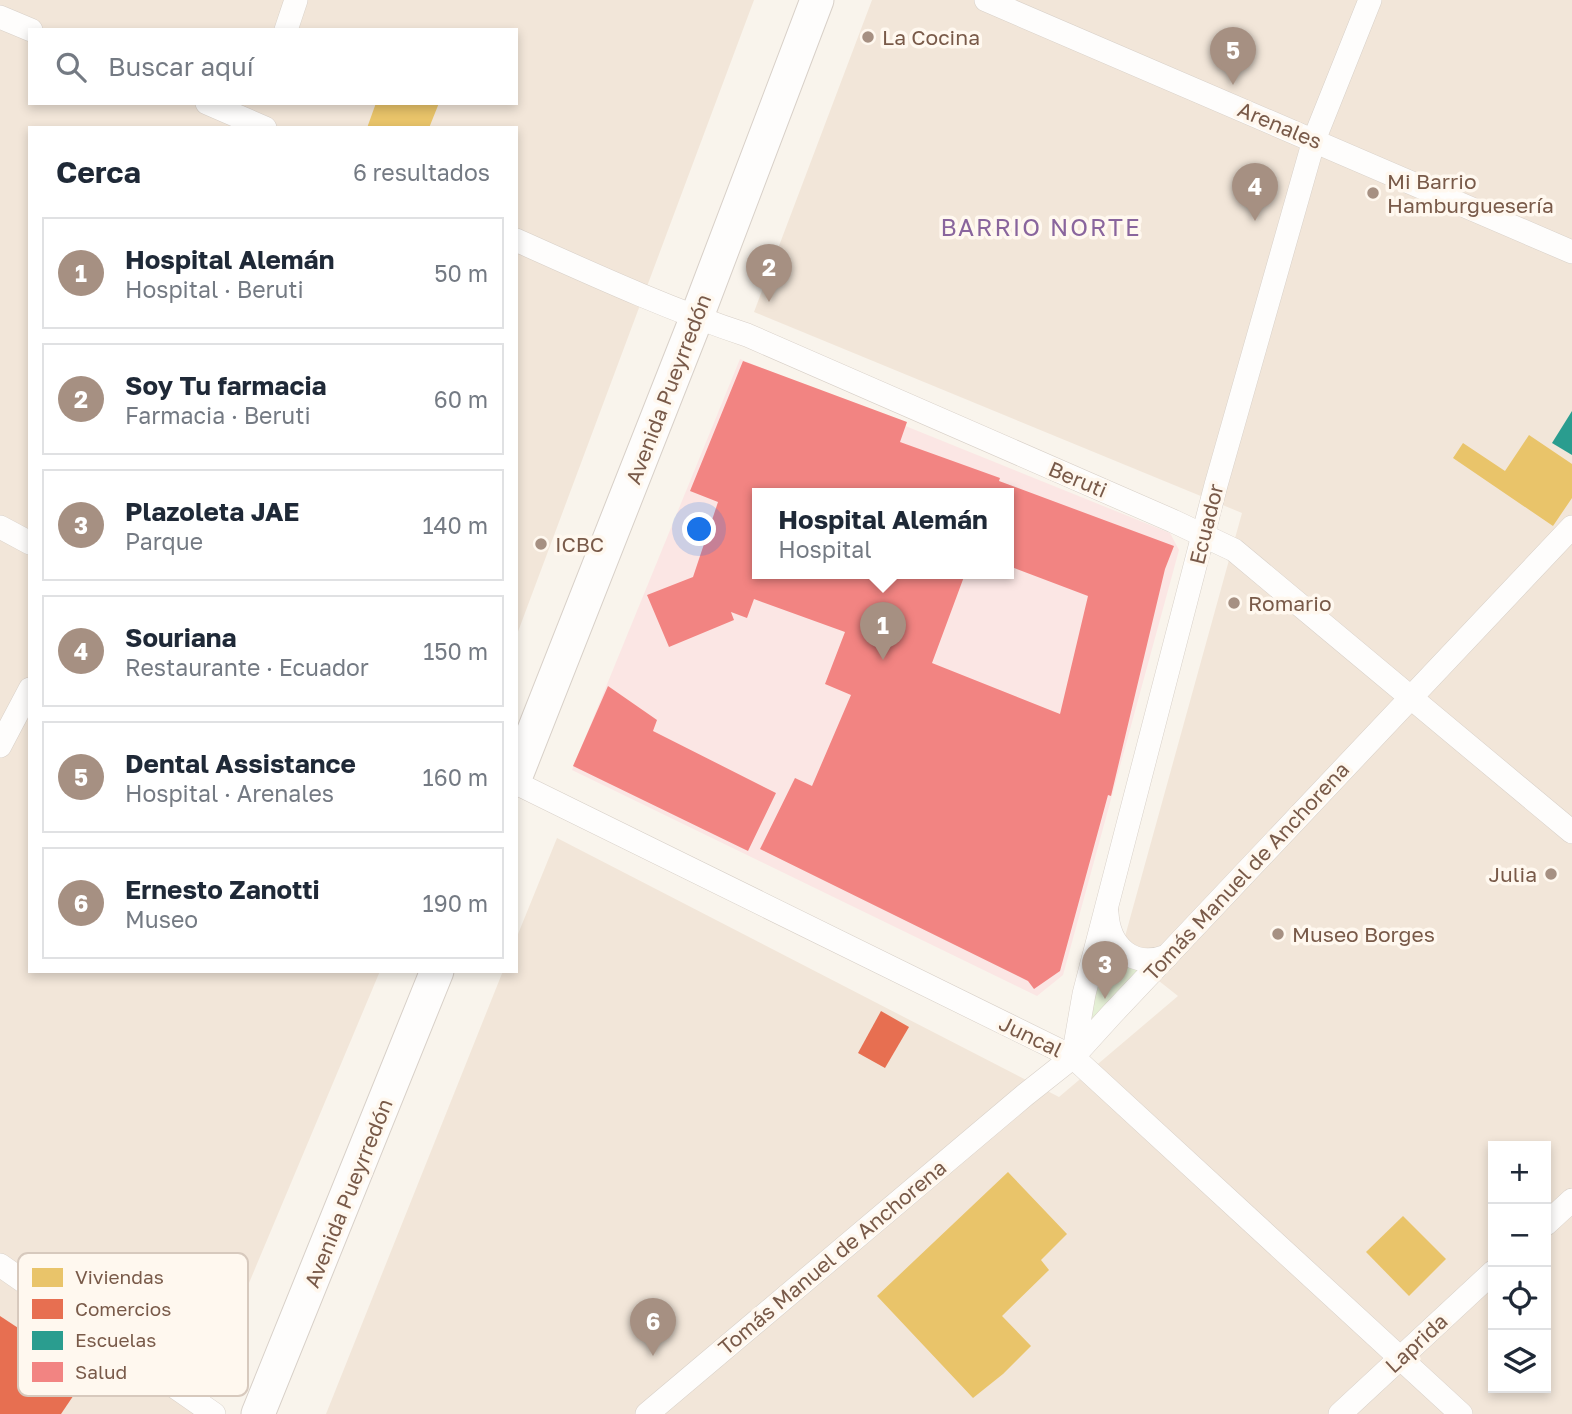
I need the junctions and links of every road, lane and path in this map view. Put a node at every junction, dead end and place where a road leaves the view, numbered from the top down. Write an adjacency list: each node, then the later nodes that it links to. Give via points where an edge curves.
1 (296, 0): 7 (street)
2 (817, 0): 13 (main road, Avenida Pueyrredón)
3 (986, 0): 10 (street, Arenales)
4 (1370, 0): 10 (street, Ecuador)
5 (0, 17): 6 (street)
6 (28, 28)
7 (287, 28)
8 (213, 105): 9 (street)
9 (258, 120)
10 (1314, 139): 12 (street, Arenales); 16 (street, Ecuador)
11 (518, 241): 13 (street, Beruti)
12 (1572, 253)
13 (696, 318): 16 (street, Beruti, via 747,335); 21 (main road, Avenida Pueyrredón)
14 (0, 527): 17 (street)
15 (1572, 527): 19 (street, Tomás Manuel de Anchorena)
16 (1204, 534): 19 (street, Beruti, via 1234,550); 24 (street, Ecuador)
17 (28, 542)
18 (28, 693): 20 (street)
19 (1411, 697): 23 (street, Beruti); 25 (street, Tomás Manuel de Anchorena)
20 (0, 746)
21 (518, 771)
22 (518, 784): 27 (street, Juncal)
23 (1572, 832)
24 (1107, 910): 25 (street, via 1110,934 1128,954 1154,961); 27 (street, Ecuador)
25 (1167, 956): 27 (street, Tomás Manuel de Anchorena)
26 (436, 973): 36 (main road, Avenida Pueyrredón)
27 (1073, 1057): 33 (street, Juncal); 37 (street, Tomás Manuel de Anchorena)
28 (1572, 1200): 29 (street)
29 (1551, 1219)
30 (0, 1265): 32 (street)
31 (1488, 1277): 33 (street, Laprida)
32 (18, 1278)
33 (1399, 1359): 38 (street, Laprida); 39 (street, Juncal)
34 (188, 1396): 35 (street)
35 (214, 1414)
36 (258, 1414)
37 (646, 1414)
38 (1340, 1414)
39 (1461, 1414)

